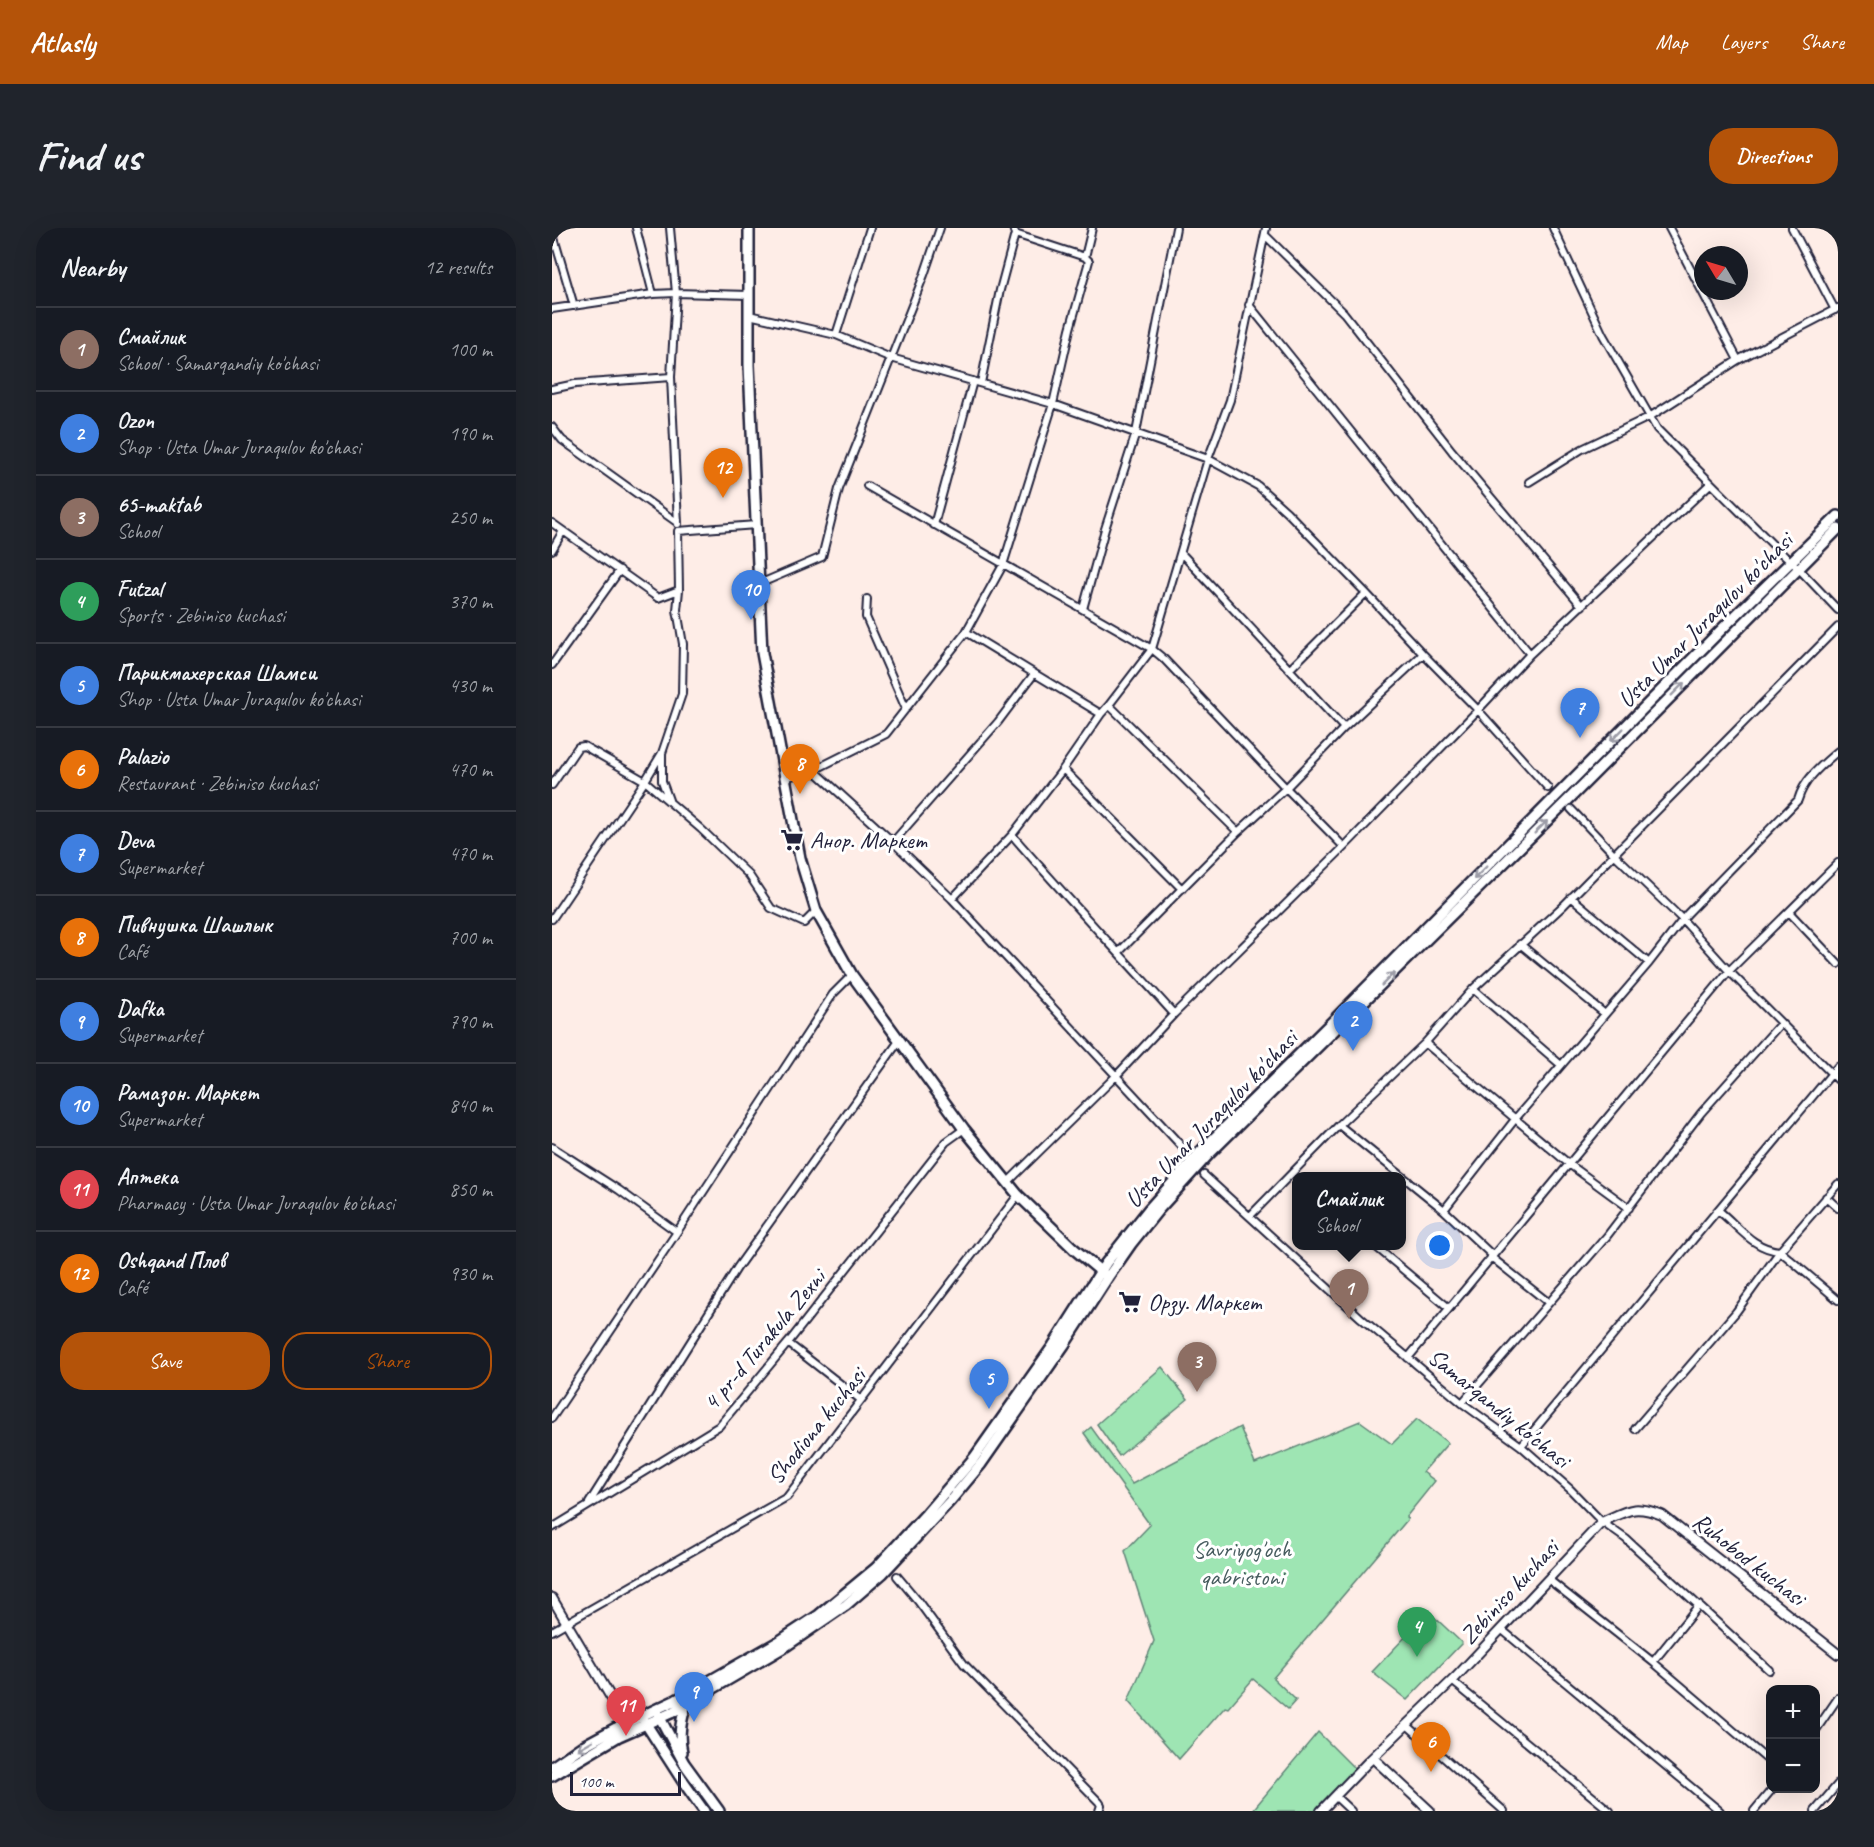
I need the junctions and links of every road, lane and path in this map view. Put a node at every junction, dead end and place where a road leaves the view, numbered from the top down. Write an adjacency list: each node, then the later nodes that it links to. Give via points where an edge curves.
1 (636, 228): 16 (street)
2 (670, 228): 15 (street)
3 (749, 228): 17 (main road)
4 (870, 228): 23 (street)
5 (940, 228): 24 (street)
6 (1092, 228): 14 (street)
7 (1176, 228): 33 (street)
8 (1553, 228): 31 (street, via 1604,335)
9 (1669, 228): 25 (street)
10 (1792, 228): 21 (street)
11 (1013, 230): 14 (street); 28 (street)
12 (552, 231): 19 (street)
13 (1265, 231): 18 (street); 54 (street, via 1344,314)
14 (1085, 257): 30 (street, via 1089,261)
15 (676, 293): 16 (street); 17 (street); 26 (street)
16 (653, 294): 19 (street)
17 (749, 295): 22 (main road)
18 (1249, 305): 34 (street, via 1230,400); 61 (street)
19 (574, 306): 20 (street)
20 (552, 309)
21 (1836, 309): 25 (street)
22 (749, 315): 23 (street); 40 (main road)
23 (836, 335): 24 (street)
24 (891, 358): 27 (street); 50 (street, via 838,489 822,557)
25 (1738, 360): 31 (street)
26 (671, 377): 29 (street); 42 (street)
27 (973, 381): 28 (street); 41 (street)
28 (981, 383): 30 (street)
29 (552, 389)
30 (1053, 404): 33 (street); 47 (street)
31 (1651, 416): 35 (street, via 1582,449); 36 (street, via 1657,429)
32 (552, 427): 42 (street, via 562,440)
33 (1136, 433): 34 (street); 55 (street)
34 (1208, 459): 46 (street); 52 (street, via 1258,486)
35 (1529, 482)
36 (1711, 483): 48 (street); 54 (street)
37 (867, 486): 41 (street)
38 (1838, 516): 48 (main road, Usta Umar Juraqulov ko'chasi)
39 (552, 523): 44 (street)
40 (756, 525): 42 (street); 50 (main road)
41 (934, 525): 47 (street)
42 (678, 527): 51 (street)
43 (1838, 529): 48 (main road, Usta Umar Juraqulov ko'chasi)
44 (563, 531): 45 (street); 49 (street)
45 (552, 550)
46 (1180, 553): 59 (street); 63 (street)
47 (1003, 565): 55 (street); 58 (street)
48 (1795, 565): 56 (street); 136 (main road, Usta Umar Juraqulov ko'chasi, via 1575,793 1209,1154)
49 (620, 570): 51 (street, via 658,598); 62 (street)
50 (759, 584): 74 (main road, via 762,653)
51 (679, 590): 71 (street, via 682,694)
52 (1366, 592): 60 (street); 63 (street)
53 (867, 599): 66 (street, via 866,618)
54 (1582, 606): 61 (street)
55 (1083, 609): 59 (street)
56 (1838, 610)
57 (1838, 627): 85 (street)
58 (966, 632): 64 (street); 66 (street)
59 (1152, 649): 65 (street); 78 (street)
60 (1423, 654): 67 (street); 69 (street)
61 (1530, 654): 67 (street)
62 (552, 665)
63 (1290, 669): 69 (street)
64 (1034, 674): 68 (street); 83 (street, via 998,722)
65 (1109, 705): 68 (street); 81 (street)
66 (906, 709): 73 (street, via 886,734)
67 (1478, 710): 77 (street); 84 (street)
68 (1101, 714): 72 (street)
69 (1344, 728): 78 (street)
70 (1838, 751): 93 (street, via 1805,785 1798,800)
71 (662, 753): 75 (street); 79 (street, via 662,782)
72 (1063, 769): 82 (street); 87 (street)
73 (814, 770): 74 (street); 83 (street)
74 (784, 778): 90 (main road, via 800,858)
75 (645, 781): 76 (street, via 584,746 573,753); 79 (street); 92 (street)
76 (552, 785)
77 (1548, 788)
78 (1286, 789): 81 (street); 84 (street)
79 (669, 802): 90 (street, via 749,874 771,908 804,923)
80 (1571, 809): 85 (street)
81 (1238, 832): 87 (street)
82 (1012, 835): 89 (street); 95 (street)
83 (893, 842): 89 (street)
84 (1344, 847): 102 (street)
85 (1613, 853): 88 (street); 93 (street)
86 (1838, 863): 91 (street)
87 (1182, 889): 95 (street)
88 (1571, 897): 94 (street); 97 (street)
89 (952, 899): 110 (street)
90 (816, 911): 100 (main road)
91 (1788, 912): 96 (street); 99 (street)
92 (552, 919)
93 (1683, 920): 97 (street); 99 (street)
94 (1520, 944): 101 (street); 103 (street)
95 (1119, 952): 102 (street)
96 (1835, 955): 98 (street)
97 (1649, 963): 103 (street)
98 (1838, 964)
99 (1729, 971): 104 (street); 117 (street)
100 (852, 975): 105 (main road); 132 (street, via 833,994)
101 (1473, 989): 106 (street); 107 (street)
102 (1174, 1014): 110 (street)
103 (1605, 1014): 107 (street)
104 (1781, 1023): 109 (street); 127 (street, via 1701,1113)
105 (899, 1041): 114 (main road); 147 (street, via 737,1268)
106 (1425, 1043): 112 (street); 113 (street)
107 (1561, 1065): 112 (street)
108 (1838, 1066): 109 (street)
109 (1831, 1073): 111 (street); 130 (street)
110 (1116, 1076): 116 (street); 123 (street)
111 (1838, 1080)
112 (1516, 1118): 117 (street); 129 (street)
113 (1339, 1125): 118 (street); 119 (street)
114 (964, 1129): 123 (main road); 140 (street, 4 pr-d Turakula Zexni, via 946,1142)
115 (552, 1147): 132 (street)
116 (1186, 1150)
117 (1569, 1164): 127 (street); 135 (street)
118 (1299, 1172)
119 (1397, 1172)
120 (1204, 1175): 131 (street, Samarqandiy ko'chasi)
121 (1406, 1179): 129 (street)
122 (1292, 1180): 131 (street)
123 (1008, 1182): 125 (main road)
124 (1838, 1184): 126 (street)
125 (1018, 1195): 136 (main road); 142 (street, Shodiona kuchasi)
126 (1826, 1197): 128 (street); 134 (street)
127 (1629, 1208): 138 (street)
128 (1838, 1208)
129 (1444, 1210): 135 (street)
130 (1718, 1210): 134 (street, via 1754,1243); 146 (street)
131 (1250, 1216): 141 (street, Samarqandiy ko'chasi)
132 (677, 1232): 144 (street)
133 (1381, 1250): 139 (street)
134 (1780, 1251): 137 (street); 145 (street, via 1736,1312)
135 (1492, 1257): 138 (street); 139 (street)
136 (1104, 1274): 163 (main road, Usta Umar Juraqulov ko'chasi, via 1064,1345 981,1464 888,1567 807,1634); 164 (main road, Usta Umar Juraqulov ko'chasi, via 974,1458 876,1568 799,1629)
137 (1838, 1299)
138 (1549, 1303): 143 (street)
139 (1449, 1308): 141 (street)
140 (788, 1344): 142 (street); 147 (street, 4 pr-d Turakula Zexni, via 719,1426)
141 (1408, 1358): 143 (street, Samarqandiy ko'chasi)
142 (861, 1400): 155 (street, Shodiona kuchasi, via 787,1497)
143 (1462, 1403): 146 (street, Samarqandiy ko'chasi)
144 (552, 1418)
145 (1635, 1429)
146 (1521, 1446): 149 (street, Samarqandiy ko'chasi)
147 (587, 1506): 150 (street, 4 pr-d Turakula Zexni)
148 (1629, 1509): 149 (street, Zebiniso kuchasi); 158 (street, Ruhobod kuchasi, via 1662,1515)
149 (1602, 1522): 152 (street, Zebiniso kuchasi); 154 (street, Samarqandiy ko'chasi)
150 (552, 1528)
151 (897, 1576): 179 (street, via 964,1664 1099,1802)
152 (1548, 1579): 156 (street, Zebiniso kuchasi); 159 (street)
153 (552, 1598): 155 (street)
154 (1699, 1605): 159 (street); 160 (street, Samarqandiy ko'chasi)
155 (567, 1622): 157 (street, Shodiona kuchasi); 167 (street)
156 (1501, 1629): 161 (street, Zebiniso kuchasi); 185 (street)
157 (552, 1631)
158 (1838, 1654)
159 (1653, 1662): 170 (street)
160 (1769, 1670)
161 (1452, 1681): 168 (street, Zebiniso kuchasi); 184 (street)
162 (1838, 1698): 166 (street)
163 (686, 1704): 164 (main road, Usta Umar Juraqulov ko'chasi); 171 (main road, via 679,1741)
164 (657, 1714): 165 (main road, Usta Umar Juraqulov ko'chasi); 171 (main road)
165 (644, 1720): 167 (main road, Usta Umar Juraqulov ko'chasi); 173 (main road, Usta Umar Juraqulov ko'chasi); 177 (main road)
166 (1820, 1723)
167 (626, 1724): 172 (main road, Usta Umar Juraqulov ko'chasi, one-way to 172)
168 (1407, 1725): 169 (street, Zebiniso kuchasi); 183 (street)
169 (1373, 1758): 176 (street, Zebiniso kuchasi); 182 (street)
170 (1766, 1759)
171 (684, 1763): 178 (main road)
172 (552, 1767)
173 (552, 1776)
174 (1838, 1784): 187 (street)
175 (1769, 1793): 186 (street)
176 (1335, 1796): 180 (street, Zebiniso kuchasi); 181 (street)
177 (701, 1810)
178 (718, 1811)
179 (1099, 1811)
180 (1322, 1811)
181 (1351, 1811)
182 (1430, 1811)
183 (1503, 1811)
184 (1610, 1811)
185 (1720, 1811)
186 (1754, 1811)
187 (1815, 1811)

